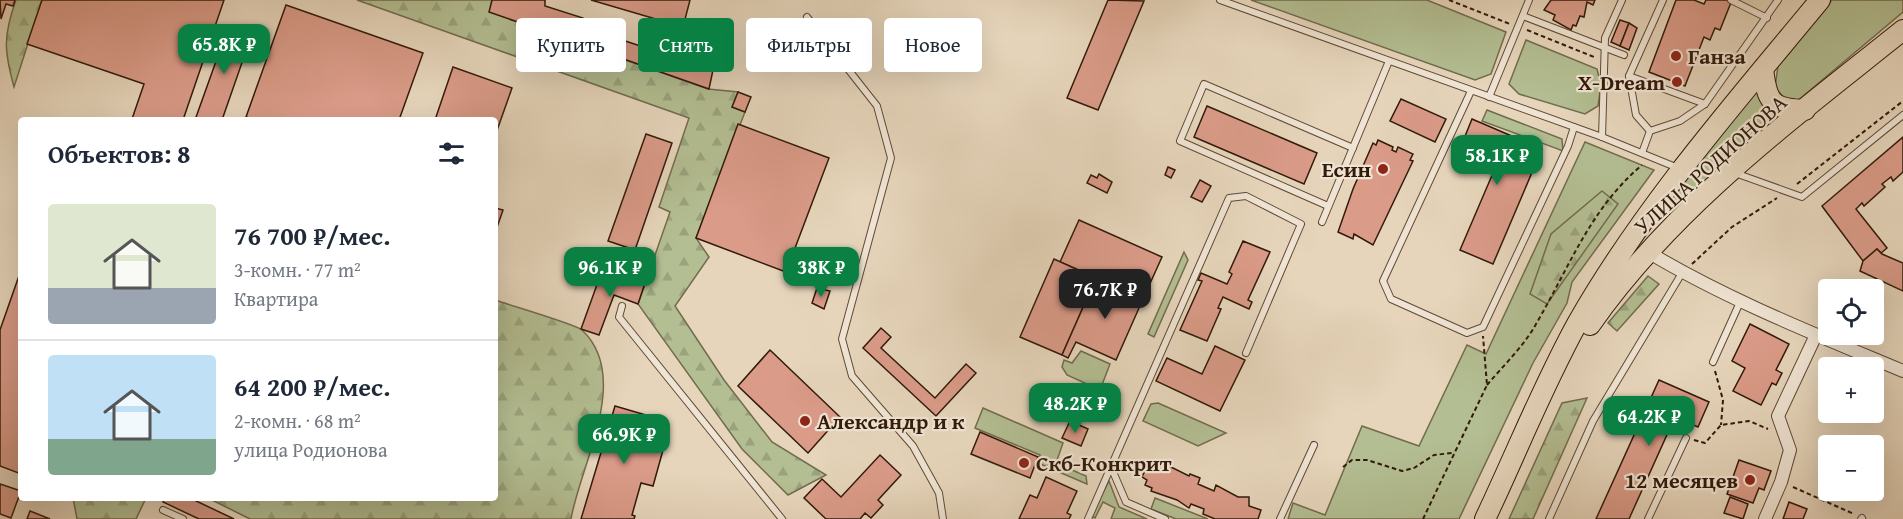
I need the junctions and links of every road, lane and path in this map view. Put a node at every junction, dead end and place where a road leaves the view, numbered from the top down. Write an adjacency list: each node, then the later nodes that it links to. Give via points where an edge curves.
1 (1220, 0): 14 (lane)
2 (1529, 0): 8 (lane)
3 (1622, 0): 12 (lane, via 1605,38)
4 (1663, 0): 16 (lane)
5 (1731, 0): 10 (lane)
6 (1778, 0): 10 (lane)
7 (1820, 0): 15 (main road, УЛИЦА РОДИОНОВА)
8 (1523, 16): 12 (lane); 18 (lane)
9 (807, 17): 55 (lane, via 877,106 891,158 842,339 852,376 913,446 939,493)
10 (1767, 18): 19 (lane)
11 (1903, 30): 20 (main road, УЛИЦА РОДИОНОВА)
12 (1605, 48): 13 (lane); 24 (lane)
13 (1624, 56)
14 (1389, 61): 17 (lane); 25 (lane)
15 (1763, 69): 20 (main road, via 1768,98 1784,109); 28 (main road, УЛИЦА РОДИОНОВА)
16 (1629, 76): 19 (lane); 23 (lane, via 1636,115)
17 (1471, 91): 18 (lane); 36 (lane, via 1383,281 1391,299 1467,333)
18 (1489, 98): 22 (lane)
19 (1705, 104): 23 (lane, via 1680,121)
20 (1805, 110): 29 (main road, УЛИЦА РОДИОНОВА)
21 (1903, 115): 29 (lane, via 1802,197)
22 (1574, 127): 24 (lane); 36 (lane)
23 (1650, 130): 26 (lane)
24 (1602, 137): 26 (lane)
25 (1353, 148): 30 (lane); 30 (lane, via 1204,84 1180,141)
26 (1642, 153): 27 (lane)
27 (1652, 157): 28 (lane); 42 (path, via 1620,183 1588,227 1535,326)
28 (1681, 170): 41 (main road, УЛИЦА РОДИОНОВА, via 1614,264 1577,324)
29 (1732, 172): 32 (main road, УЛИЦА РОДИОНОВА)
30 (1328, 206): 31 (lane)
31 (1322, 222)
32 (1648, 252): 33 (street); 41 (main road, УЛИЦА РОДИОНОВА, via 1598,313)
33 (1682, 273): 34 (street); 61 (lane, via 1593,421)
34 (1741, 300): 37 (street); 39 (lane)
35 (622, 306): 54 (lane, via 619,317)
36 (1483, 327): 42 (path)
37 (1816, 335): 40 (street); 44 (street, via 1778,416)
38 (1246, 353): 48 (lane, via 1301,224 1246,196 1229,198)
39 (1713, 362): 43 (path, via 1723,400)
40 (1903, 371)
41 (1549, 384): 60 (main road, УЛИЦА РОДИОНОВА)
42 (1487, 385): 47 (path)
43 (1721, 425): 44 (path, via 1749,421); 45 (path, via 1705,442)
44 (1785, 436): 50 (street, via 1790,450)
45 (1686, 438): 62 (lane)
46 (1314, 445): 58 (lane)
47 (1453, 453): 49 (path, via 1434,455 1402,471 1367,460 1352,460); 59 (path)
48 (1111, 467): 56 (lane); 57 (lane, via 1126,502)
49 (1343, 467)
50 (1781, 482): 52 (path); 63 (street)
51 (163, 510): 53 (lane)
52 (1862, 518)
53 (183, 519)
54 (782, 519)
55 (943, 519)
56 (1088, 519)
57 (1165, 519)
58 (1280, 519)
59 (1423, 519)
60 (1485, 519)
61 (1549, 519)
62 (1648, 519)
63 (1765, 519)

